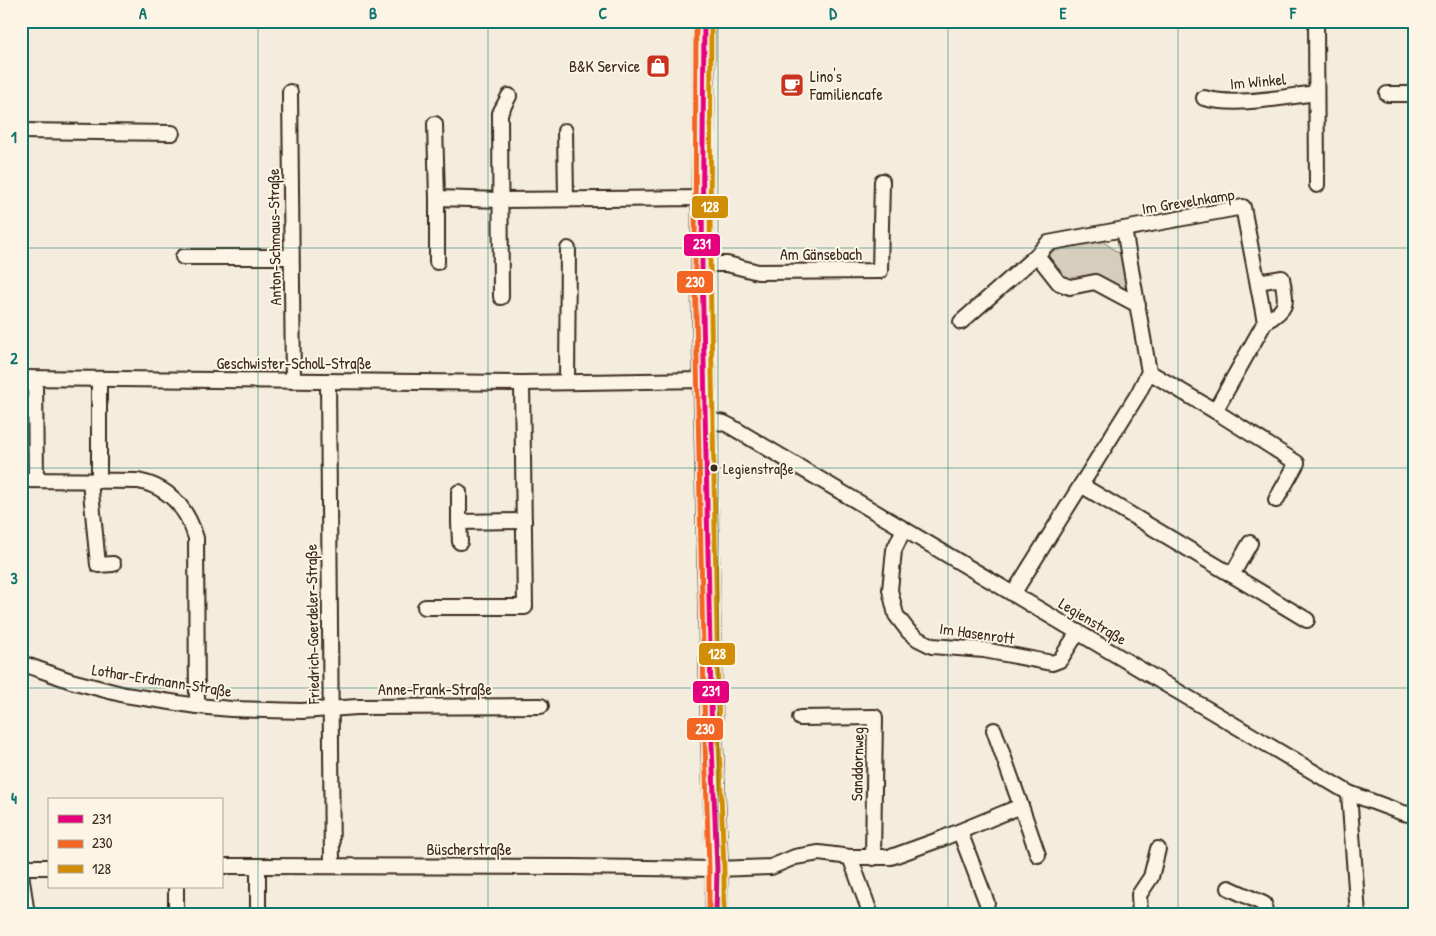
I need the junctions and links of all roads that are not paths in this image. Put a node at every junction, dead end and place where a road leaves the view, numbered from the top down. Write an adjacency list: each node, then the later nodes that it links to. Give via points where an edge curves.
1 (704, 21): 16 (street)
2 (1316, 21): 4 (street)
3 (290, 92): 22 (street, Anton-Schmaus-Straße)
4 (1316, 92): 8 (street, Im Winkel, via 1249,101); 14 (street)
5 (1387, 94): 6 (street)
6 (1415, 94)
7 (509, 96): 18 (street, via 500,113)
8 (1204, 98)
9 (435, 124): 15 (street)
10 (21, 131): 12 (street)
11 (565, 132): 17 (street)
12 (172, 133)
13 (882, 180): 25 (street, Am Gänsebach, via 880,271 758,272 727,264)
14 (1317, 185)
15 (437, 198): 18 (street); 24 (street)
16 (702, 198): 17 (street); 25 (street)
17 (566, 199): 18 (street)
18 (500, 200): 27 (street)
19 (1124, 229): 21 (street, Im Grevelnkamp, via 1048,243); 26 (street, Im Grevelnkamp, via 1242,207); 28 (street, Im Grevelnkamp)
20 (568, 249): 37 (street)
21 (1036, 255): 28 (street, via 1059,283 1070,287 1095,282); 29 (street, Im Grevelnkamp)
22 (291, 256): 23 (street); 35 (street, Anton-Schmaus-Straße)
23 (183, 257)
24 (437, 262)
25 (702, 264): 34 (street)
26 (1258, 282): 30 (street, Im Grevelnkamp); 30 (street, via 1282,278 1286,302 1279,314)
27 (501, 297)
28 (1138, 304): 31 (street, Im Grevelnkamp)
29 (961, 322)
30 (1265, 322): 39 (street)
31 (1149, 372): 39 (street); 44 (street)
32 (28, 378): 33 (street, Geschwister-Scholl-Straße); 42 (street)
33 (99, 380): 35 (street, Geschwister-Scholl-Straße); 43 (street)
34 (704, 380): 37 (street, Geschwister-Scholl-Straße); 40 (street)
35 (293, 381): 36 (street, Geschwister-Scholl-Straße)
36 (328, 381): 38 (street, Geschwister-Scholl-Straße); 61 (street, Friedrich-Goerdeler-Straße)
37 (567, 382): 38 (street, Geschwister-Scholl-Straße)
38 (522, 383): 47 (street)
39 (1215, 411): 46 (street, via 1297,463)
40 (706, 420): 49 (street, Legienstraße, via 724,423); 77 (street)
41 (21, 480): 42 (street)
42 (36, 480): 43 (street)
43 (95, 481): 52 (street, via 98,565); 59 (street, via 149,483 169,494 189,518 197,552)
44 (1081, 485): 53 (street); 54 (street)
45 (459, 492): 48 (street)
46 (1276, 500)
47 (524, 521): 48 (street); 55 (street, via 525,606)
48 (459, 522): 50 (street)
49 (904, 529): 54 (street, Legienstraße); 57 (street, Im Hasenrott, via 892,559 891,596 896,615 918,639 932,646 984,650 1052,663 1060,660)
50 (460, 542)
51 (1250, 543): 53 (street)
52 (113, 564)
53 (1232, 575): 56 (street)
54 (1013, 594): 57 (street, Legienstraße)
55 (425, 608)
56 (1307, 620)
57 (1078, 632): 64 (street, Legienstraße)
58 (21, 663): 59 (street, Lothar-Erdmann-Straße, via 49,675 124,695)
59 (197, 706): 61 (street, Lothar-Erdmann-Straße, via 270,711)
60 (541, 706): 61 (street, Anne-Frank-Straße)
61 (330, 709): 74 (street, Friedrich-Goerdeler-Straße)
62 (800, 718): 71 (street, Sanddornweg, via 875,717)
63 (994, 730): 65 (street)
64 (1349, 793): 66 (street, Legienstraße); 89 (street)
65 (1021, 806): 67 (street); 69 (street)
66 (1415, 815)
67 (960, 832): 71 (street, via 891,857); 81 (street)
68 (1158, 849): 87 (street, via 1151,876 1139,894)
69 (1038, 855)
70 (850, 857): 71 (street); 77 (street, via 820,853 794,857 771,867); 86 (street)
71 (873, 858)
72 (222, 866): 73 (street, Büscherstraße)
73 (258, 866): 74 (street, Büscherstraße); 84 (street)
74 (332, 866): 77 (street, Büscherstraße)
75 (48, 867): 76 (street)
76 (21, 868)
77 (717, 869): 85 (street)
78 (21, 873): 82 (street)
79 (176, 888): 83 (street)
80 (1229, 888): 88 (street, via 1264,904)
81 (987, 903)
82 (27, 915)
83 (176, 915)
84 (258, 915)
85 (716, 915)
86 (871, 915)
87 (1140, 915)
88 (1265, 915)
89 (1358, 915)

